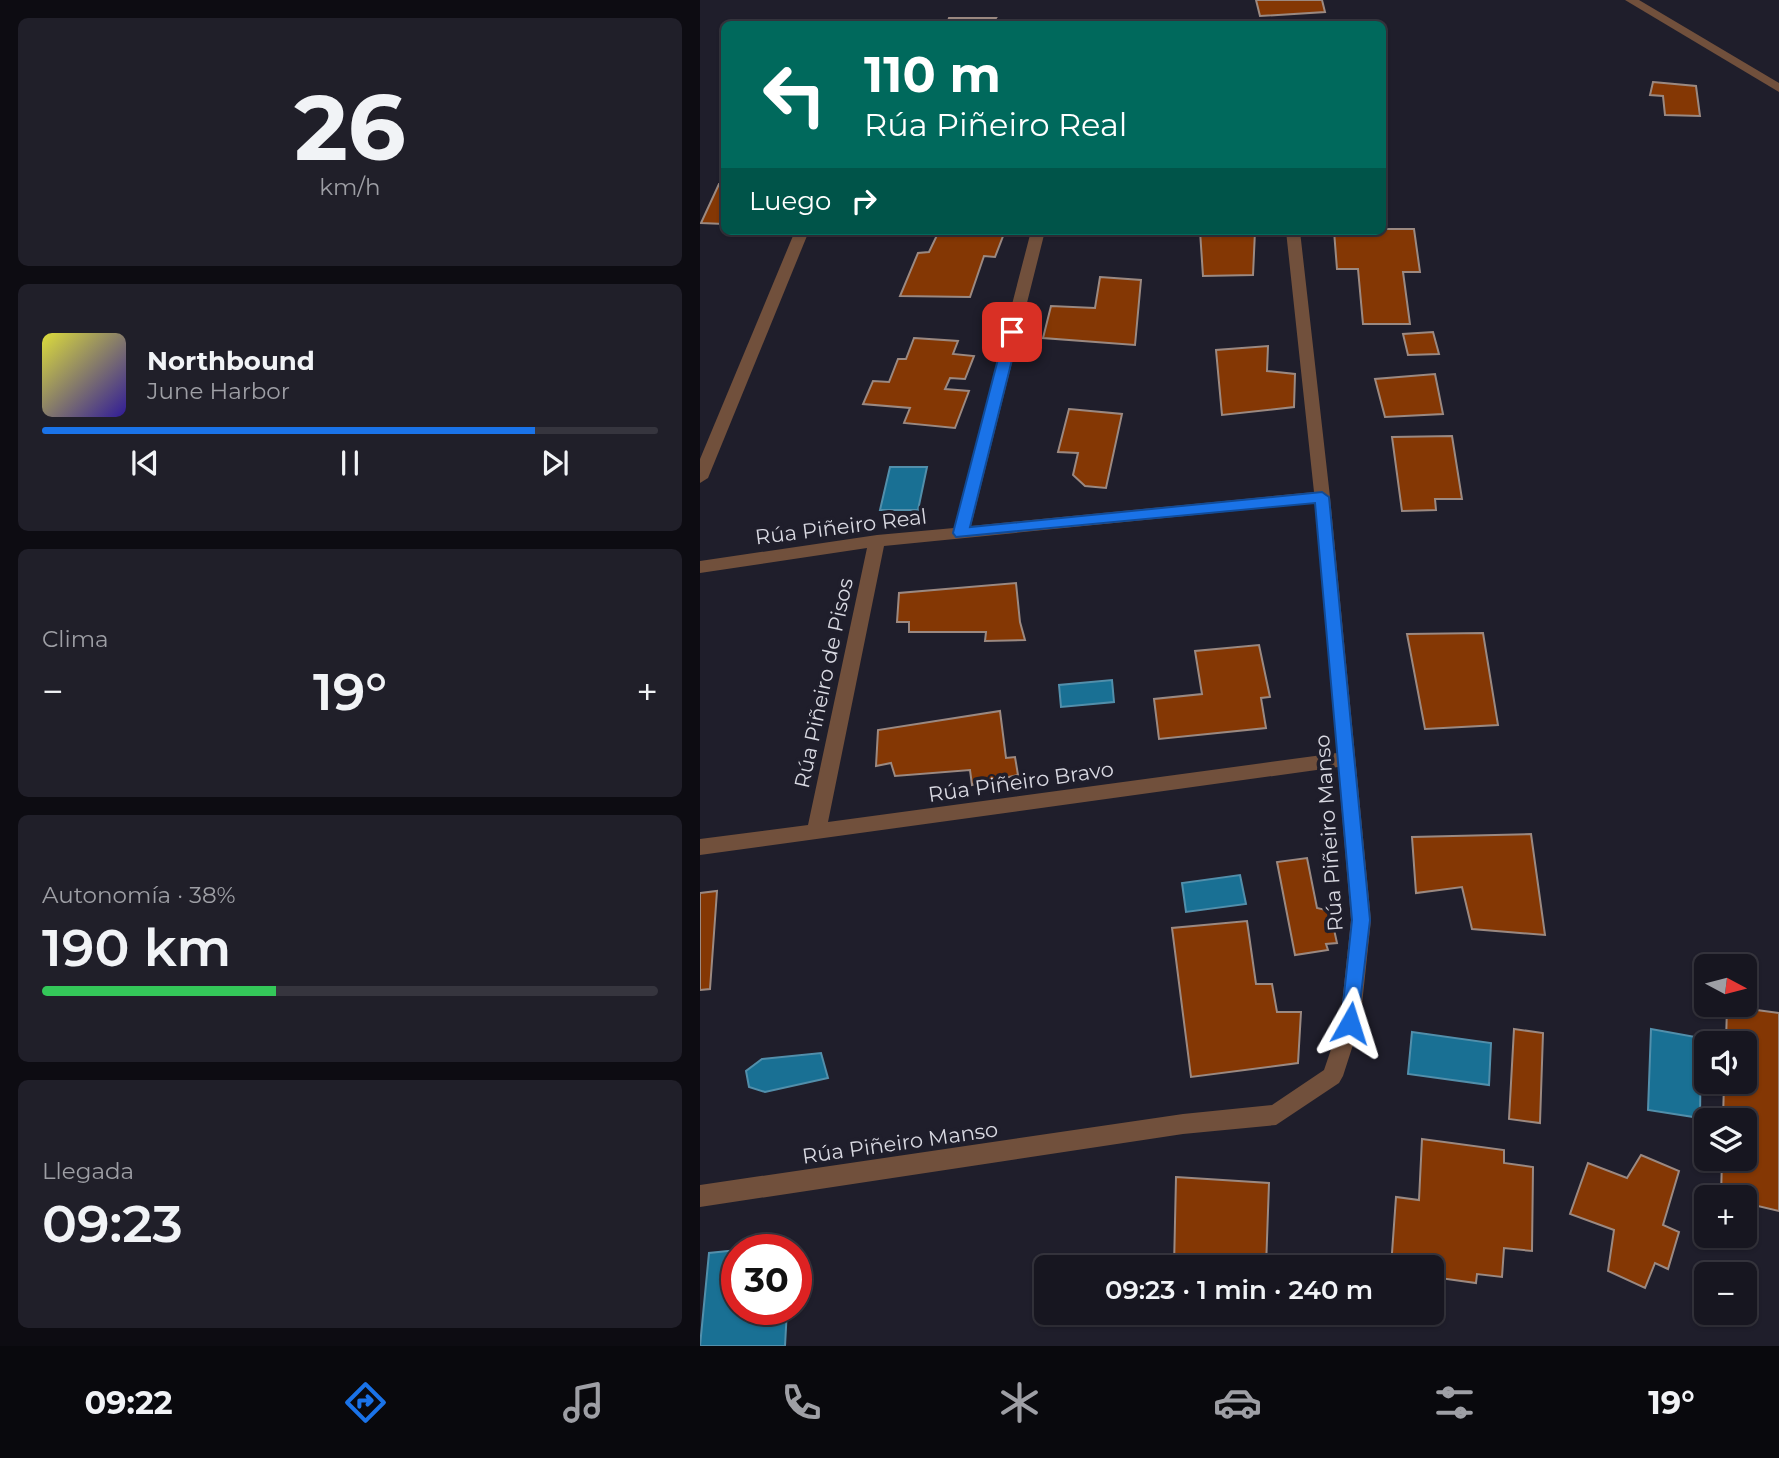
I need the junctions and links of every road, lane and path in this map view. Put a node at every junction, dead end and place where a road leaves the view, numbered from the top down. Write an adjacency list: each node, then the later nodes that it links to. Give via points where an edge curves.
1 (1631, 0): 2 (street)
2 (1779, 88)
3 (800, 235): 6 (street)
4 (1037, 235): 8 (street)
5 (1293, 235): 7 (street, Rúa Piñeiro Manso)
6 (700, 478)
7 (1322, 497): 8 (street, Rúa Piñeiro Real); 11 (street, Rúa Piñeiro Manso)
8 (961, 533): 9 (street, Rúa Piñeiro Real)
9 (877, 541): 10 (street, Rúa Piñeiro Real); 12 (street, Rúa Piñeiro de Pisos)
10 (700, 567)
11 (1347, 760): 12 (street, Rúa Piñeiro Bravo); 14 (street, Rúa Piñeiro Manso, via 1361,920 1350,1023 1332,1076 1276,1115 1183,1124)
12 (816, 833): 13 (street, Rúa Piñeiro Bravo)
13 (700, 847)
14 (700, 1196)

